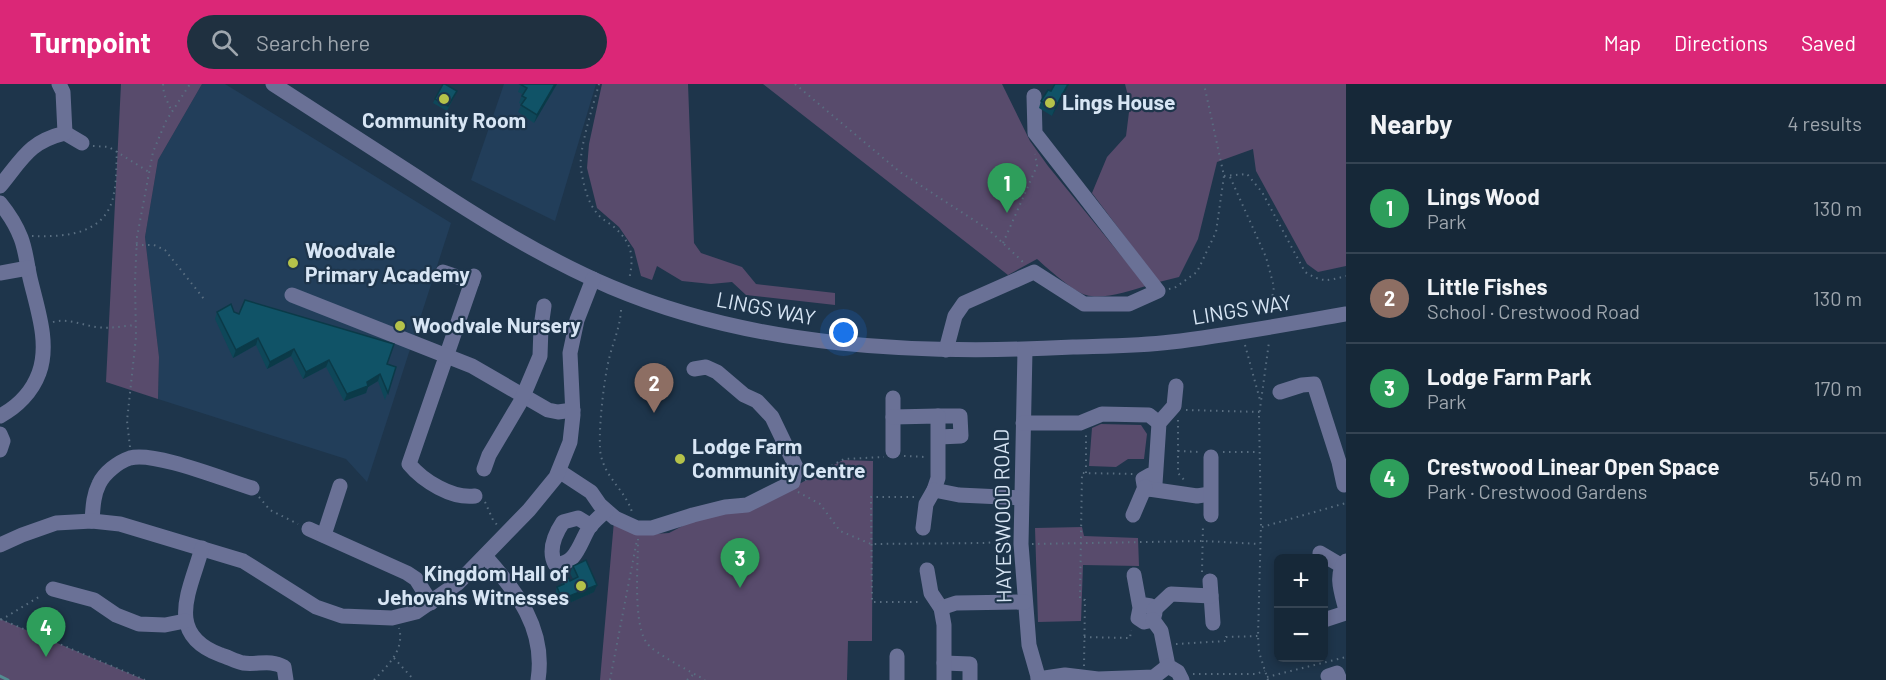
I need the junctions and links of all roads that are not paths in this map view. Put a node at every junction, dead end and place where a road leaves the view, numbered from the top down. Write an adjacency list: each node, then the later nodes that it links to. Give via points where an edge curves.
1 (59, 84): 4 (street)
2 (273, 84): 11 (street, LINGS WAY, via 483,220)
3 (1034, 96): 15 (street, via 1035,133 1158,291 1129,304 1084,304 1034,272 964,303)
4 (65, 133): 5 (street); 6 (street, via 33,146)
5 (82, 143)
6 (0, 186)
7 (0, 203): 8 (street, via 20,236)
8 (28, 268): 10 (street); 24 (street, via 44,356 28,393)
9 (443, 272): 17 (street, via 473,279)
10 (0, 273)
11 (593, 279): 15 (street, LINGS WAY, via 644,301 713,321 811,340); 23 (street, via 570,352)
12 (291, 295): 17 (street)
13 (544, 306): 21 (street, via 540,356)
14 (1346, 314): 16 (street, LINGS WAY, via 1168,343)
15 (946, 350): 16 (street, LINGS WAY)
16 (1025, 350): 27 (street, HAYESWOOD ROAD)
17 (446, 356): 21 (street); 44 (street, via 409,464 429,483)
18 (694, 369): 45 (street, via 706,367 717,372 772,417 796,467 793,482 747,505 725,507 652,528 638,530)
19 (1176, 386): 28 (street, via 1174,406)
20 (1280, 392): 34 (street, via 1314,384)
21 (523, 394): 23 (street, via 548,410); 35 (street)
22 (893, 398): 26 (street)
23 (573, 410): 36 (street, via 570,442)
24 (0, 416)
25 (938, 416): 26 (street); 30 (street); 30 (street, via 960,416 961,426 961,436)
26 (893, 417): 32 (street)
27 (1023, 423): 28 (street, via 1080,423 1102,414 1149,415); 43 (street, HAYESWOOD ROAD)
28 (1159, 423): 37 (street)
29 (0, 434): 31 (street)
30 (939, 437): 41 (street, via 938,478)
31 (0, 450)
32 (893, 451)
33 (1211, 457): 42 (street)
34 (1342, 461): 38 (street)
35 (484, 469)
36 (559, 471): 45 (street, via 591,492); 56 (street)
37 (1148, 483): 42 (street, via 1197,496); 46 (street)
38 (1344, 485)
39 (340, 486): 52 (street)
40 (252, 488): 48 (street, via 155,457 131,458 110,470 99,483)
41 (931, 494): 43 (street); 50 (street)
42 (1210, 494): 47 (street)
43 (1021, 498): 61 (street, HAYESWOOD ROAD)
44 (480, 499)
45 (606, 511): 49 (street)
46 (1133, 515)
47 (1211, 515)
48 (92, 521): 53 (street, via 56,523); 54 (street, via 120,524)
49 (591, 526)
50 (923, 528)
51 (309, 529): 52 (street)
52 (324, 535): 62 (street, via 407,573 416,579)
53 (0, 545)
54 (202, 548): 62 (street, via 243,561 316,607 342,616 395,617); 67 (street, via 185,607)
55 (1320, 553): 57 (street)
56 (485, 556): 62 (street); 74 (street, via 512,587 533,626 541,663)
57 (1344, 563): 64 (street, via 1339,579)
58 (927, 570): 63 (street, via 931,593)
59 (1134, 575): 65 (street)
60 (53, 589): 67 (street, via 94,600 139,624)
61 (1025, 602): 63 (street); 72 (street, HAYESWOOD ROAD, via 1029,645)
62 (431, 603)
63 (939, 605): 70 (street, via 944,625)
64 (1346, 612): 66 (street)
65 (1146, 614): 68 (street, via 1171,594 1211,588); 71 (street, via 1161,631)
66 (1328, 618)
67 (185, 621): 73 (street, via 199,645 242,663 274,662 284,667)
68 (1213, 623)
69 (897, 656): 75 (street)
70 (944, 663): 76 (street); 77 (street, via 970,664)
71 (1176, 673): 72 (street, via 1154,677 1098,679 1065,675)
72 (1038, 679)
73 (286, 680)
74 (538, 680)
75 (897, 680)
76 (944, 680)
77 (970, 680)

